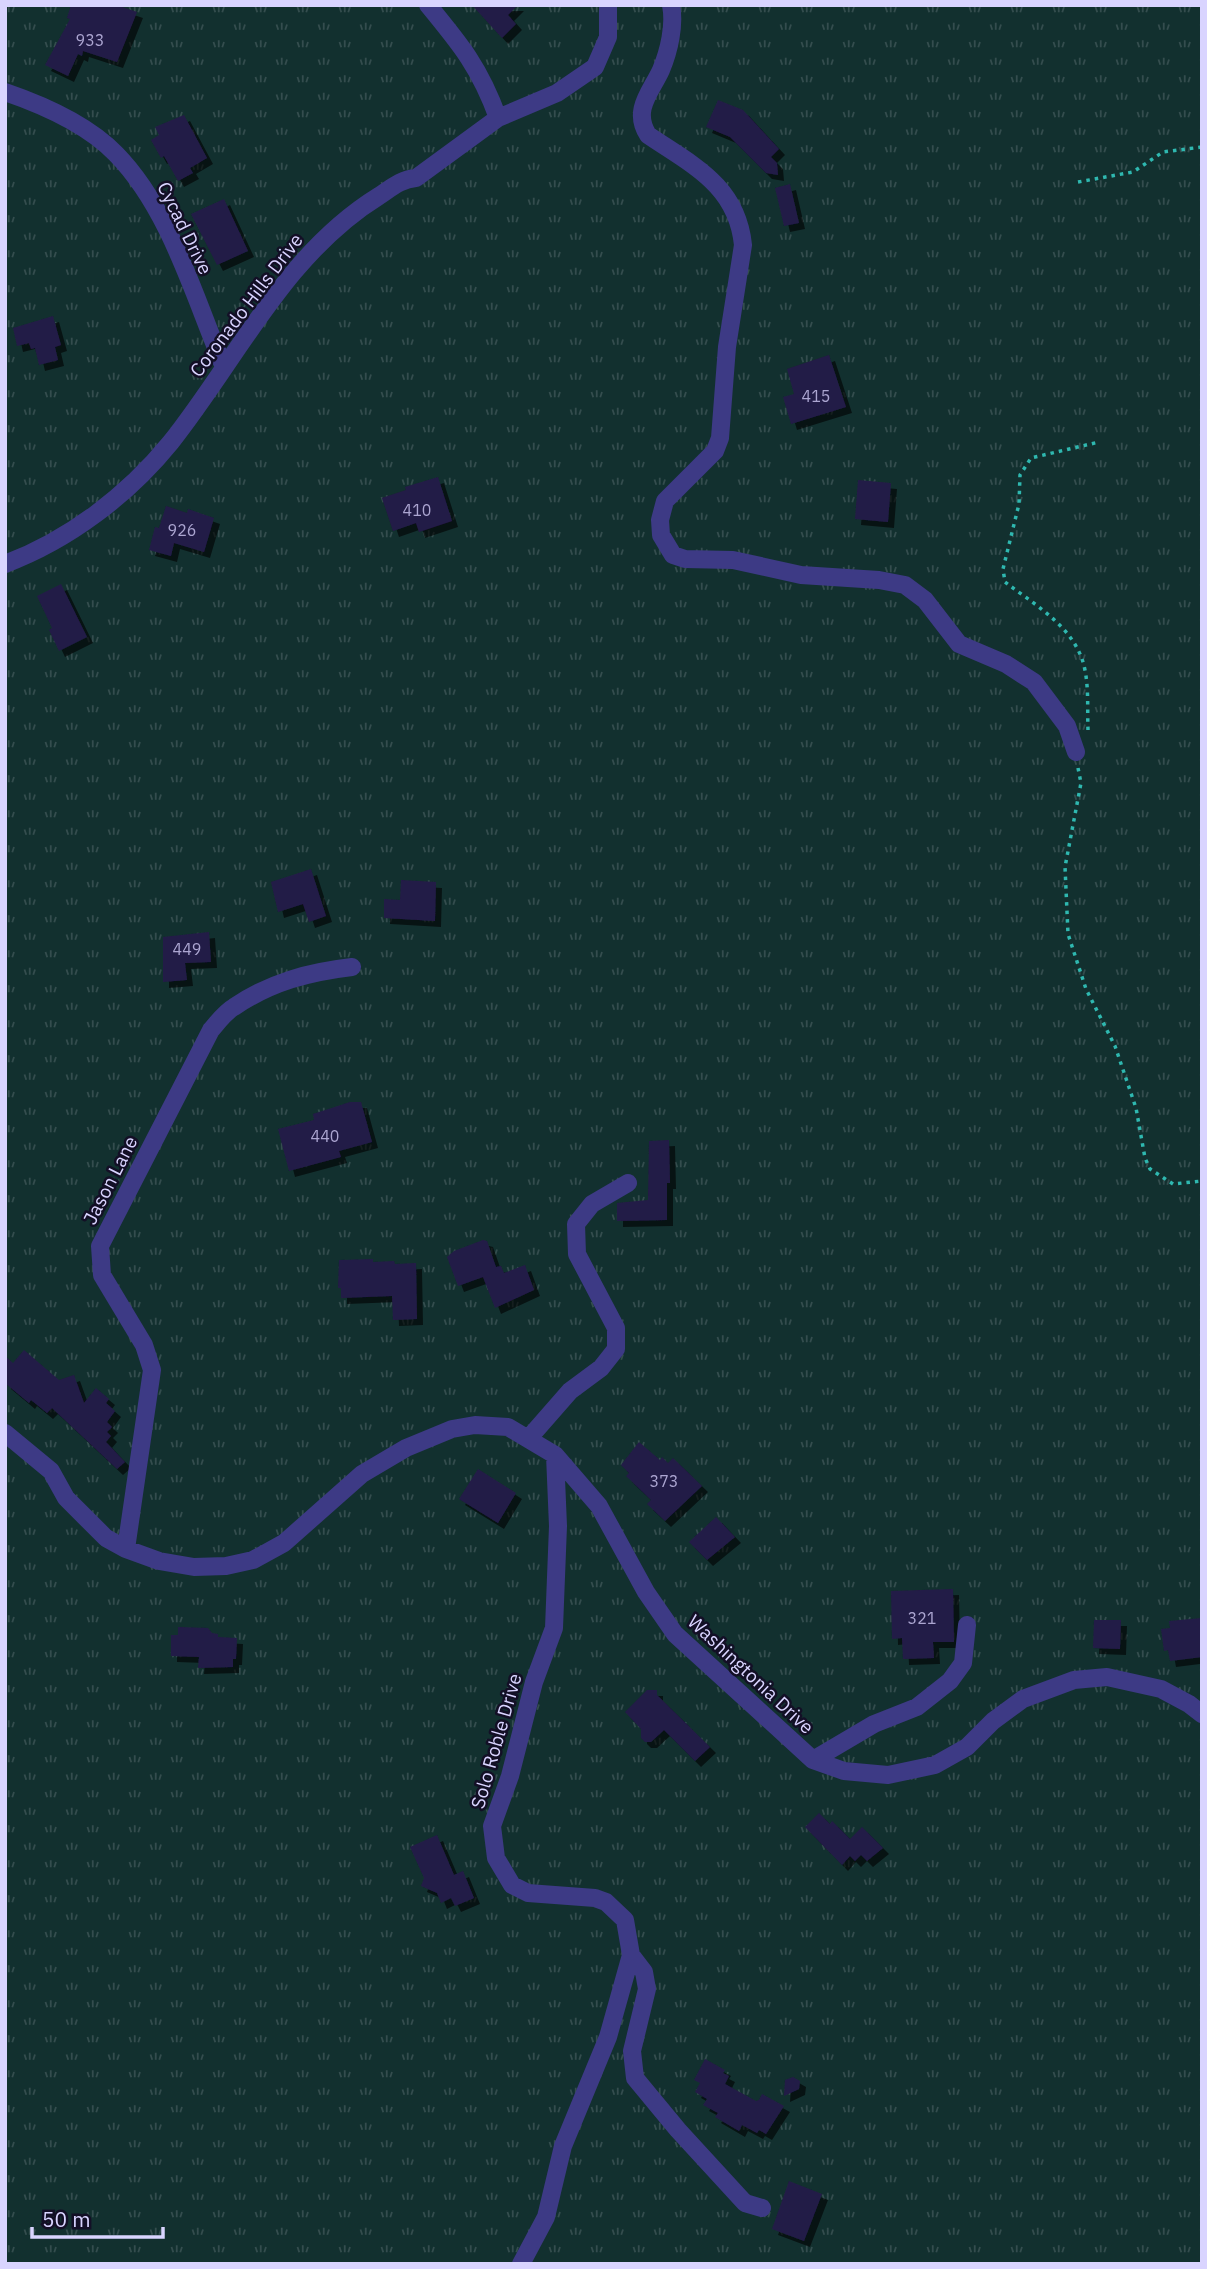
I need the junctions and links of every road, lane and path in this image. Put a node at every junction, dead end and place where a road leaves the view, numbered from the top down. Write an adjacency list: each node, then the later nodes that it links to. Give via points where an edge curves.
1 (428, 5): 5 (street, via 467,51)
2 (608, 5): 5 (street, Coronado Hills Drive, via 608,37 595,67 557,93)
3 (671, 5): 11 (street, via 669,47 642,102 642,126 648,135 714,180 732,202 743,245 727,347 720,438 715,451 665,501 661,535 673,555 685,559 733,560 801,575 905,585 925,600 959,644 1034,682 1067,726)
4 (5, 92): 8 (street, Cycad Drive, via 86,131 139,181 165,229)
5 (498, 118): 8 (street, Coronado Hills Drive, via 416,178 405,179 367,203 325,238 290,277)
6 (1202, 147): 7 (path, via 1163,152 1133,172)
7 (1078, 181)
8 (224, 367): 10 (street, Coronado Hills Drive, via 170,443 118,498 63,536)
9 (1099, 442): 11 (path, via 1031,458 1020,475 1019,504 1003,569 1005,582 1063,627 1080,654 1086,674 1088,730 1085,743)
10 (5, 564)
11 (1076, 752): 13 (path, via 1081,783 1065,867 1068,934 1086,989 1115,1046 1150,1169 1173,1184)
12 (352, 967): 18 (street, Jason Lane, via 310,972 279,983 233,1007 211,1030 100,1246 102,1276 144,1345 152,1370)
13 (1202, 1181)
14 (628, 1183): 16 (street, via 593,1204 576,1224 577,1254 616,1328 616,1349)
15 (5, 1433): 18 (street, Washingtonia Drive, via 51,1471 66,1498 106,1538)
16 (527, 1439): 17 (street, Washingtonia Drive); 18 (street, Washingtonia Drive, via 508,1427 475,1425 406,1448 362,1474 284,1543 253,1560 194,1567)
17 (555, 1455): 21 (street, Washingtonia Drive, via 599,1506 675,1634); 22 (street, Solo Roble Drive, via 554,1628 492,1826 496,1858 512,1885 528,1892 606,1902 625,1920)
18 (126, 1549)
19 (967, 1625): 21 (street, via 963,1662 950,1681 917,1707 874,1724)
20 (1202, 1714): 21 (street, Washingtonia Drive, via 1161,1689 1107,1677 1074,1680 1023,1699 967,1747 935,1765 888,1775 844,1771)
21 (813, 1760)
22 (631, 1955): 23 (street, via 644,1972 647,1989 632,2050 635,2078 745,2203); 24 (street, Solo Roble Drive, via 608,2037 563,2146 546,2217)
23 (762, 2208)
24 (521, 2264)

